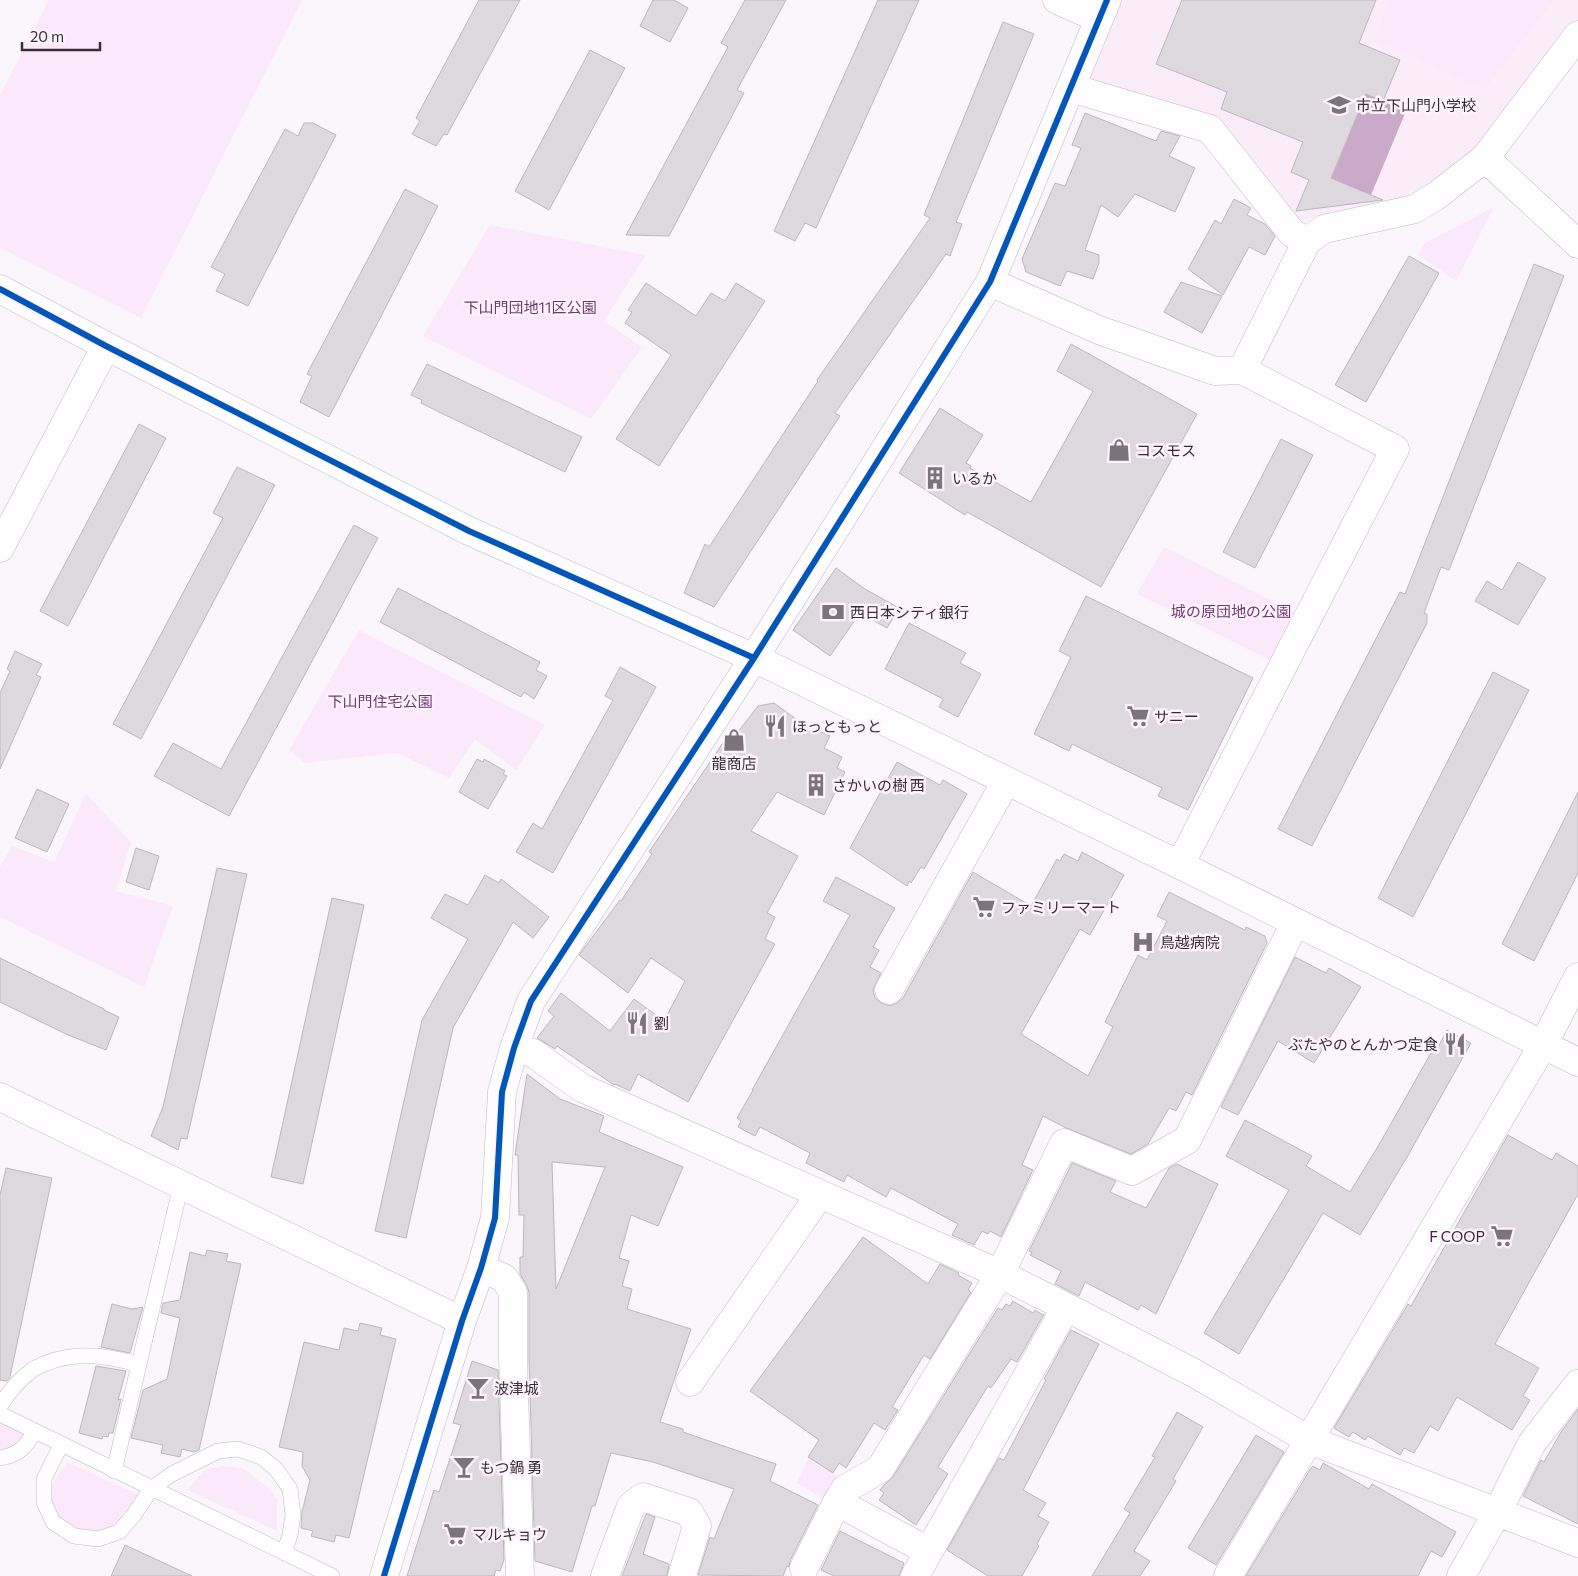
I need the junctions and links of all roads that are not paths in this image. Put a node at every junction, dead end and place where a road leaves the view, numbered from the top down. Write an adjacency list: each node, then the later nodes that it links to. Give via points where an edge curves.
1 (1057, 0): 2 (street)
2 (1103, 9): 4 (street)
3 (1578, 35): 5 (street)
4 (1070, 88): 6 (street, via 1210,129 1292,233); 8 (street)
5 (1485, 158): 6 (street, via 1415,209 1324,229); 7 (street)
6 (1307, 241): 11 (street)
7 (1578, 244)
8 (990, 282): 11 (street, via 1099,330 1215,370); 13 (street)
9 (0, 289): 10 (street)
10 (106, 346): 12 (street); 13 (street, via 469,531)
11 (1242, 370): 15 (street, via 1395,449)
12 (0, 548)
13 (754, 658): 14 (street); 20 (street, via 531,1000)
14 (1006, 781): 15 (street); 18 (street)
15 (1180, 865): 16 (street)
16 (1295, 923): 19 (street); 26 (street, via 1187,1140 1132,1171 1064,1143)
17 (1578, 978): 19 (street)
18 (889, 990)
19 (1543, 1045): 21 (street); 35 (street)
20 (514, 1048): 24 (street, via 533,1053 582,1088); 25 (street, via 502,1092 495,1218)
21 (1578, 1062)
22 (0, 1097): 23 (street)
23 (181, 1185): 28 (street); 29 (lane)
24 (820, 1194): 26 (street); 30 (street)
25 (482, 1268): 28 (street); 48 (street, via 504,1278 513,1292)
26 (1000, 1274): 27 (street); 40 (street, via 880,1469 845,1489)
27 (1066, 1307): 35 (street, via 1194,1373); 43 (street)
28 (462, 1321): 47 (street)
29 (139, 1365): 32 (lane, via 99,1356 53,1361 31,1370); 38 (lane)
30 (690, 1382)
31 (1578, 1384): 41 (street, via 1532,1443)
32 (0, 1406)
33 (0, 1414): 34 (lane)
34 (35, 1432): 36 (lane); 37 (lane, via 24,1449)
35 (1310, 1440): 41 (street); 52 (street)
36 (61, 1445): 38 (lane); 39 (lane, via 44,1479 44,1502 54,1522 74,1536 98,1539 119,1532)
37 (0, 1458)
38 (114, 1471): 39 (lane)
39 (151, 1489): 44 (lane); 44 (lane, via 172,1474 218,1451 238,1449 261,1457 276,1469 290,1489 292,1515)
40 (837, 1502): 43 (street); 45 (street)
41 (1498, 1512): 42 (street); 53 (street)
42 (1578, 1543)
43 (928, 1551): 51 (street)
44 (284, 1553): 46 (lane)
45 (804, 1568)
46 (332, 1576)
47 (384, 1576)
48 (520, 1576)
49 (605, 1576): 50 (street, via 631,1506 643,1497 689,1512 697,1526)
50 (682, 1576)
51 (915, 1576)
52 (1228, 1576)
53 (1461, 1576)

